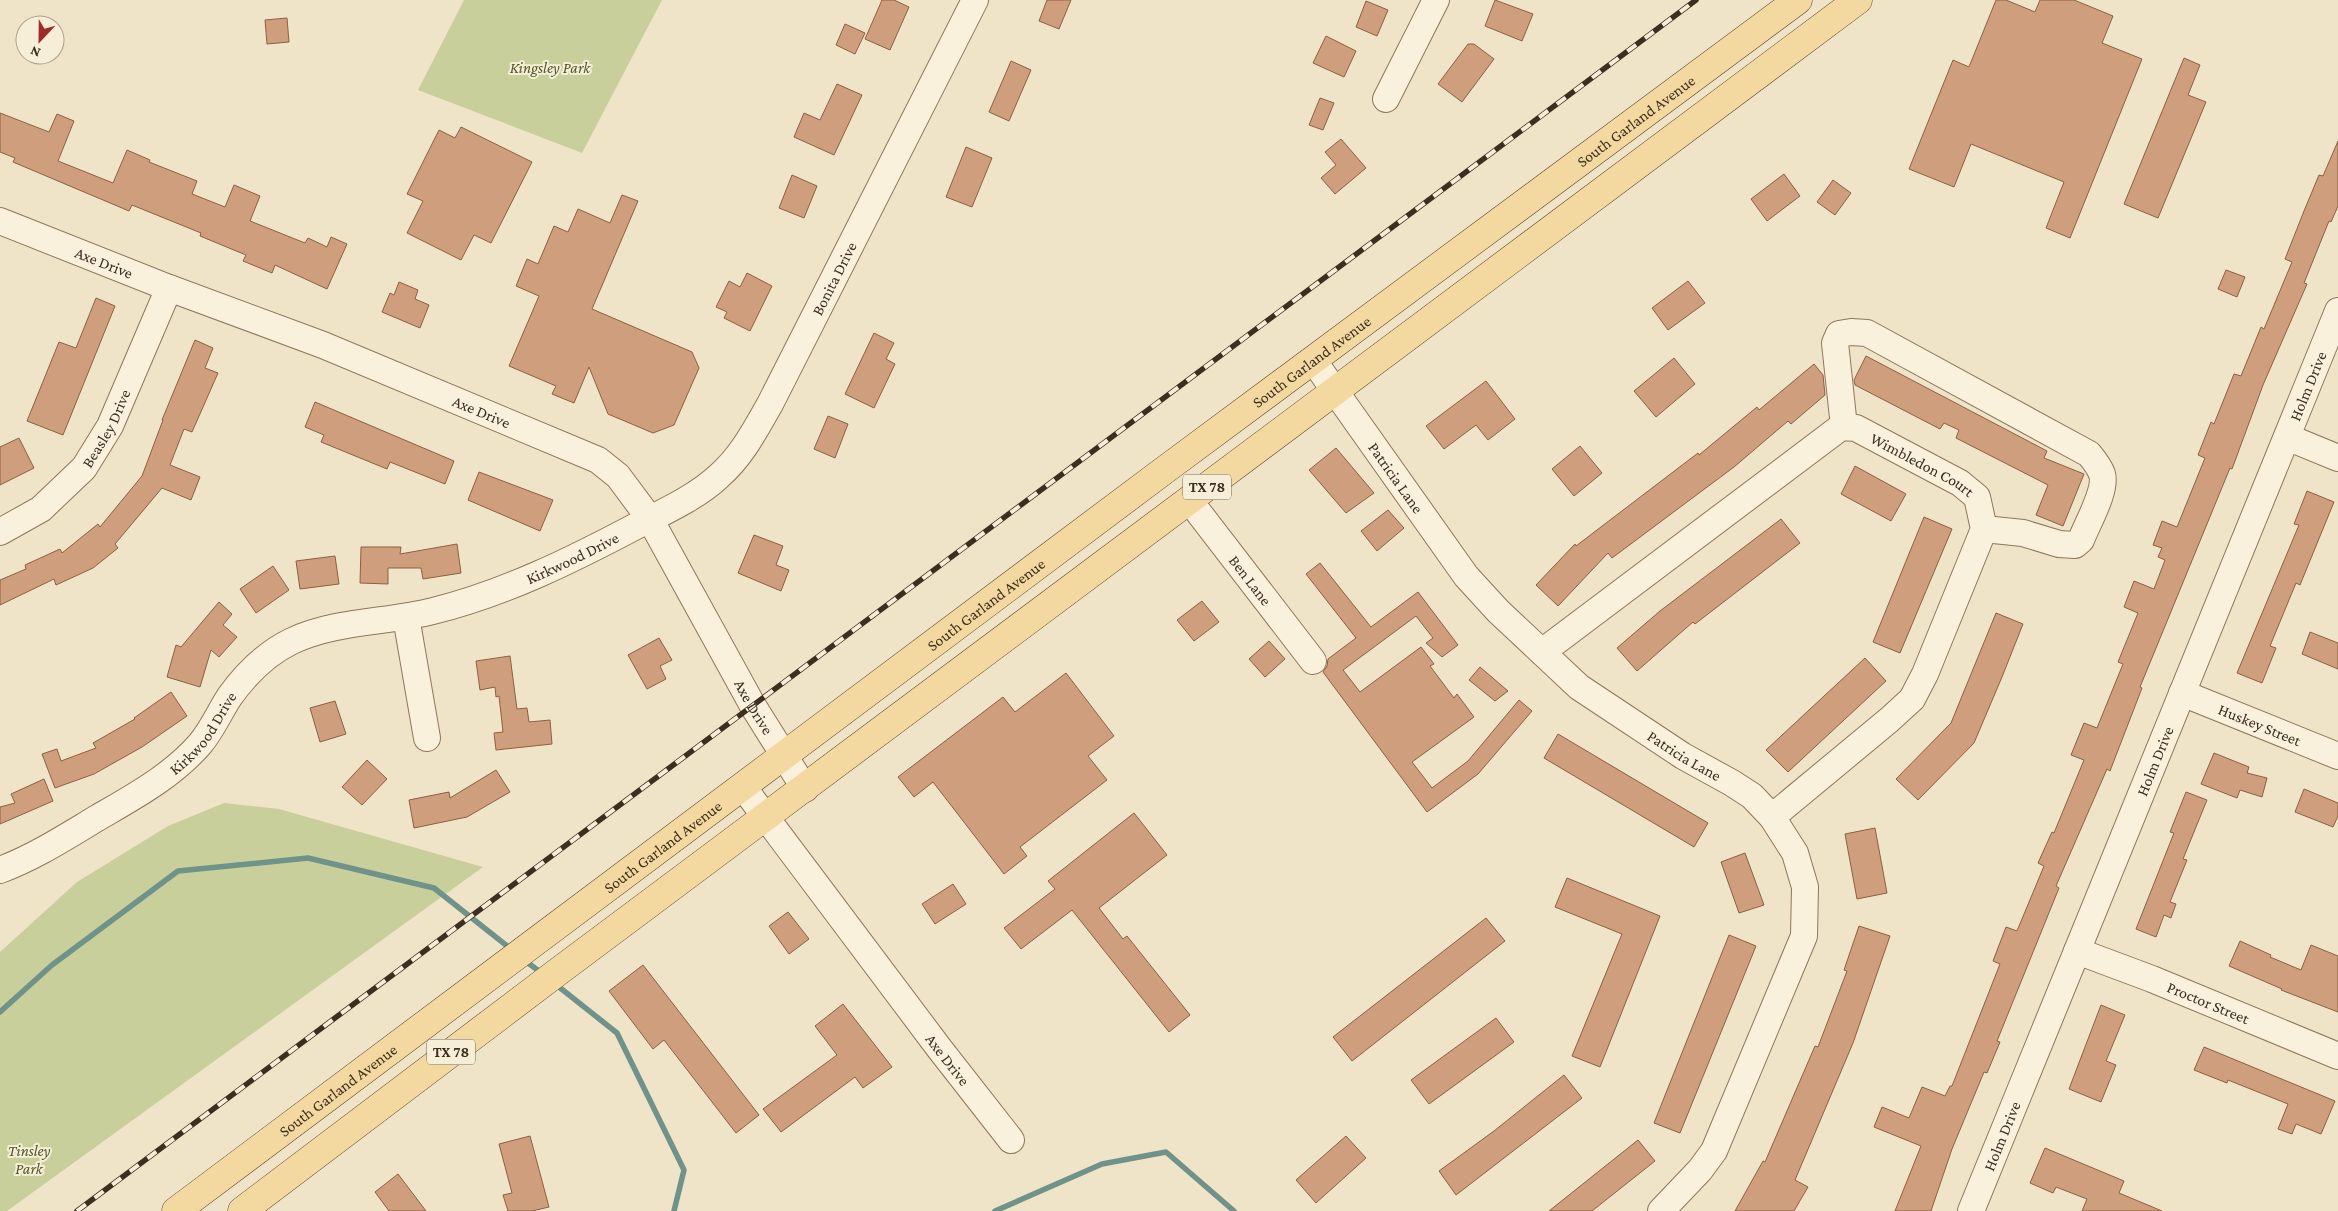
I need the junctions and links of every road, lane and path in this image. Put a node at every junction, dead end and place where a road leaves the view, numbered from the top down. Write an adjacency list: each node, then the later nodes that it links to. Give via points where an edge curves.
1 (975, 0): 15 (street, Bonita Drive, via 749,441 717,479)
2 (1436, 0): 5 (street)
3 (1798, 0): 9 (main road, South Garland Avenue / TX 78)
4 (1858, 0): 10 (main road, TX 78)
5 (1386, 99)
6 (0, 221): 7 (street, Axe Drive)
7 (169, 288): 15 (street, Axe Drive, via 323,345 598,460 618,476); 17 (street, Beasley Drive, via 110,426 84,468 40,509)
8 (2338, 311): 12 (street, Holm Drive)
9 (1313, 360): 10 (street, Patricia Lane); 23 (main road, South Garland Avenue / TX 78)
10 (1335, 391): 14 (main road, TX 78); 19 (street, Patricia Lane, via 1466,576)
11 (1844, 427): 16 (street, Wimbledon Court, via 1856,428 1960,483 1977,497); 16 (street, via 1835,343 1839,334 1866,333 2089,454 2098,465 2103,486 2081,540 2075,545 2059,544 2023,533); 19 (street, via 1743,499)
12 (2287, 437): 13 (street); 21 (street, Holm Drive)
13 (2338, 458)
14 (1189, 500): 20 (street, Ben Lane); 26 (main road, TX 78)
15 (650, 519): 18 (street, Kirkwood Drive, via 561,566 469,601); 23 (street, Axe Drive)
16 (1984, 529): 28 (street, via 1912,699)
17 (0, 532)
18 (406, 617): 22 (street); 29 (street, Kirkwood Drive, via 338,625 292,641 259,663 231,695 201,743 164,778 74,832)
19 (1542, 652): 28 (street, Patricia Lane, via 1579,687 1683,756 1752,796)
20 (1313, 661)
21 (2182, 693): 24 (street, Huskey Street); 30 (street, Holm Drive)
22 (427, 738)
23 (784, 756): 25 (main road, South Garland Avenue / TX 78); 26 (street, Axe Drive)
24 (2338, 756)
25 (743, 786): 27 (street, Axe Drive); 34 (main road, South Garland Avenue / TX 78)
26 (805, 789): 27 (main road, TX 78)
27 (766, 817): 32 (street, Axe Drive); 35 (main road, TX 78)
28 (1772, 817): 36 (street, Patricia Lane, via 1795,853 1805,887 1804,936 1714,1151)
29 (0, 870)
30 (2077, 952): 31 (street, Proctor Street, via 2152,979); 33 (street, Holm Drive)
31 (2338, 1056)
32 (1011, 1140)
33 (1978, 1209)
34 (176, 1211)
35 (242, 1211)
36 (1661, 1211)

